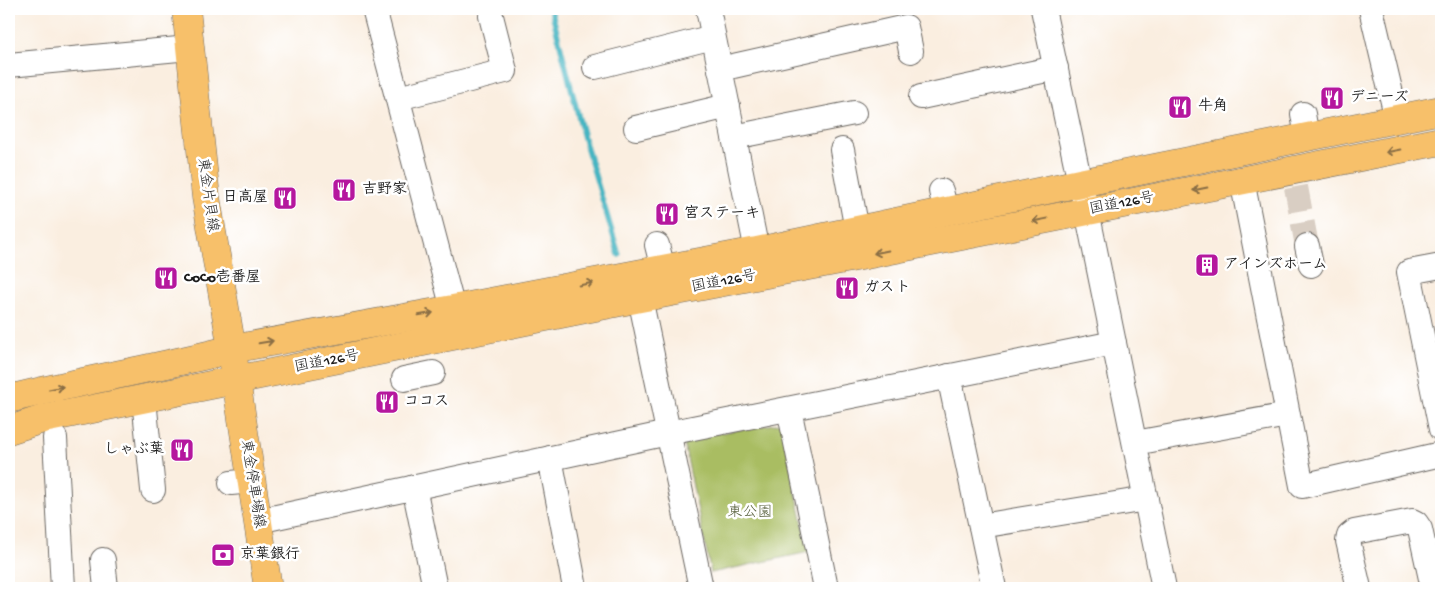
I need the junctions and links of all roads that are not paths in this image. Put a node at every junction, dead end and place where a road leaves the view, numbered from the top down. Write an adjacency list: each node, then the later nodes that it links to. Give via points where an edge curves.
1 (186, 9): 8 (main road, 東金片貝線)
2 (374, 9): 15 (street)
3 (708, 9): 7 (street)
4 (1043, 9): 13 (street)
5 (1371, 9): 19 (street)
6 (491, 16): 15 (street, via 506,71)
7 (713, 37): 11 (street); 12 (street)
8 (189, 48): 10 (street); 33 (main road, 東金片貝線, via 206,197)
9 (911, 51): 12 (street, via 906,27)
10 (9, 65)
11 (595, 67)
12 (720, 68): 16 (street)
13 (1056, 68): 14 (street); 25 (street)
14 (921, 97)
15 (398, 98): 31 (street)
16 (728, 106): 20 (street); 21 (street)
17 (1441, 110): 19 (main road, 国道126号)
18 (854, 113): 21 (street)
19 (1397, 119): 25 (main road, 国道126号, via 1305,126)
20 (636, 128)
21 (734, 137): 28 (street)
22 (1441, 141): 24 (main road, 国道126号, one-way to 24, via 1294,179)
23 (842, 150): 27 (street)
24 (1242, 180): 26 (main road, 国道126号, one-way to 26); 42 (street)
25 (1080, 183): 26 (street); 27 (main road, 国道126号, via 944,201)
26 (1087, 211): 30 (main road, 国道126号, one-way to 30); 32 (street)
27 (857, 230): 28 (main road, 国道126号)
28 (757, 251): 31 (main road, 国道126号, one-way to 28, via 660,257)
29 (1441, 266): 38 (street, via 1409,272)
30 (640, 298): 37 (main road, 国道126号); 45 (street)
31 (453, 310): 33 (main road, 国道126号, one-way to 31)
32 (1114, 343): 35 (street); 47 (street)
33 (232, 349): 37 (main road, 東金片貝線); 39 (main road, 国道126号, one-way to 33)
34 (433, 373): 36 (street)
35 (949, 376): 41 (street); 54 (street)
36 (404, 379)
37 (236, 380): 40 (main road, 国道126号); 53 (main road, 東金停車場線, via 241,482)
38 (1437, 384): 43 (street)
39 (9, 399)
40 (144, 399): 44 (main road, 国道126号, via 43,419); 51 (street)
41 (789, 409): 45 (street); 62 (street)
42 (1288, 415): 47 (street); 48 (street, via 1302,486)
43 (1441, 429)
44 (9, 430)
45 (668, 433): 49 (street); 61 (street)
46 (56, 438): 56 (street)
47 (1135, 443): 52 (street)
48 (1441, 454)
49 (550, 458): 50 (street); 60 (street)
50 (414, 487): 53 (street); 59 (street)
51 (153, 490)
52 (1146, 498): 54 (street); 64 (street)
53 (258, 521): 58 (main road, 東金停車場線)
54 (981, 526): 63 (street)
55 (103, 560): 57 (street)
56 (63, 588)
57 (106, 588)
58 (268, 588)
59 (435, 588)
60 (575, 588)
61 (701, 588)
62 (826, 588)
63 (994, 588)
64 (1164, 588)
65 (1359, 588): 66 (street, via 1348,541 1350,536 1354,532 1412,522 1420,529)
66 (1433, 588)

